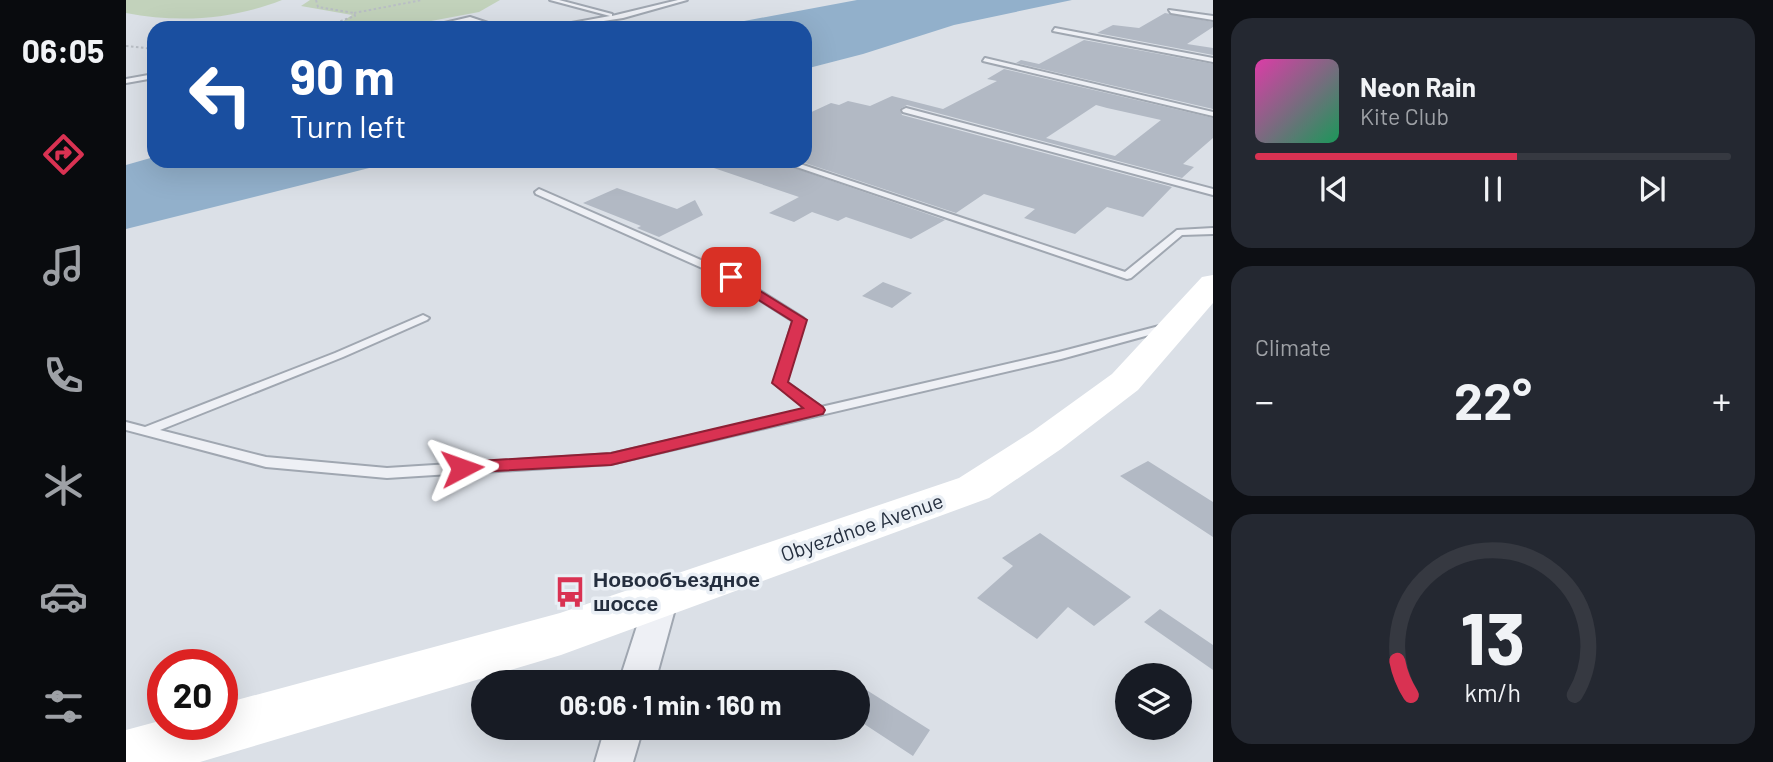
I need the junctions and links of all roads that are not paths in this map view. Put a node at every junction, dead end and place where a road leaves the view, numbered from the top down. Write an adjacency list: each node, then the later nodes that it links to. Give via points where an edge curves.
1 (553, 0): 4 (lane)
2 (684, 0): 4 (lane)
3 (1171, 11): 5 (lane)
4 (617, 17): 6 (lane)
5 (1213, 19)
6 (592, 21)
7 (1055, 30): 9 (lane)
8 (985, 60): 13 (lane)
9 (1213, 60)
10 (147, 77): 11 (lane)
11 (126, 81)
12 (906, 110): 16 (lane)
13 (1213, 114)
14 (804, 168): 17 (lane, via 1127,276 1180,233)
15 (539, 192): 21 (lane, via 731,277 799,320 780,383)
16 (1213, 192)
17 (1213, 231)
18 (1213, 284): 20 (main road, Obyezdnoe Avenue)
19 (423, 318): 23 (lane)
20 (1177, 324): 21 (lane); 24 (main road, Obyezdnoe Avenue, via 1125,382 974,488)
21 (817, 410): 23 (lane, via 611,459 387,473 266,462)
22 (126, 426): 23 (lane)
23 (145, 431)
24 (662, 598): 25 (street); 27 (main road, Obyezdnoe Avenue, via 561,634)
25 (641, 670)
26 (620, 740): 28 (street)
27 (126, 757)
28 (614, 762)

